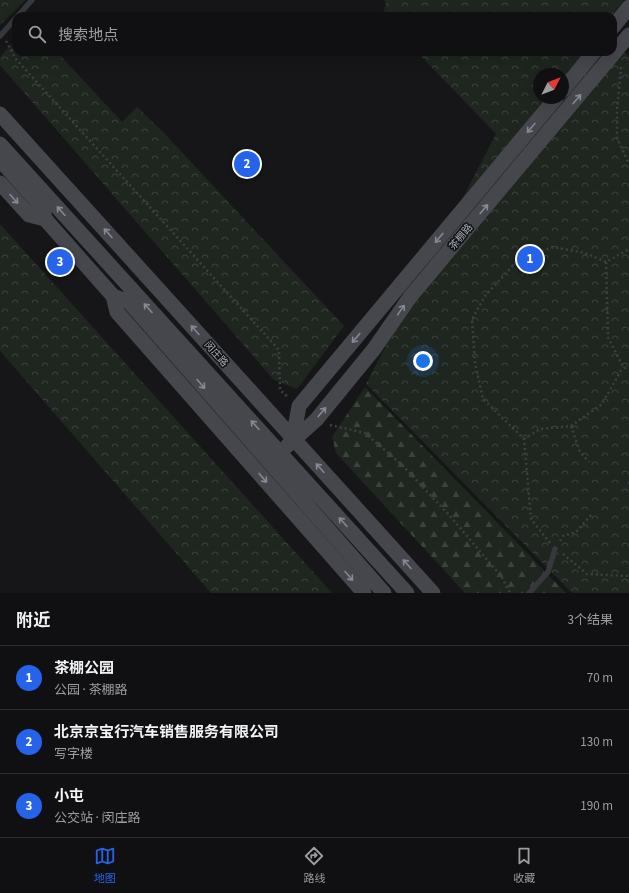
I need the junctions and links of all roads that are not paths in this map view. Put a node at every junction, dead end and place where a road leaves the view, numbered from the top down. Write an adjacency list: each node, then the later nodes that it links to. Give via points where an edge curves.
1 (32, 0): 3 (lane)
2 (629, 7): 4 (street)
3 (21, 12)
4 (617, 22)
5 (12, 23): 6 (lane)
6 (1, 35)
7 (591, 56): 9 (street)
8 (611, 56): 17 (street, 茶棚路, one-way to 8, via 316,420 410,298)
9 (569, 83)
10 (551, 104): 17 (street, 茶棚路, one-way to 17, via 299,406)
11 (0, 114): 17 (street, 闵庄路, one-way to 11)
12 (0, 144): 18 (street, 闵庄路, one-way to 12)
13 (0, 160): 15 (street, via 43,208)
14 (0, 183): 15 (street, one-way to 15, via 29,215)
15 (45, 219): 16 (street)
16 (113, 296): 19 (street, one-way to 19, via 129,302); 21 (street, one-way to 21, via 117,312)
17 (293, 439): 18 (street, 茶棚路); 24 (street, 闵庄路, one-way to 17)
18 (281, 453): 19 (street, 茶棚路); 23 (street, 闵庄路, one-way to 18)
19 (271, 465): 22 (street)
20 (555, 548): 25 (lane, via 548,572)
21 (364, 593)
22 (384, 593)
23 (407, 593)
24 (433, 593)
25 (529, 593)

